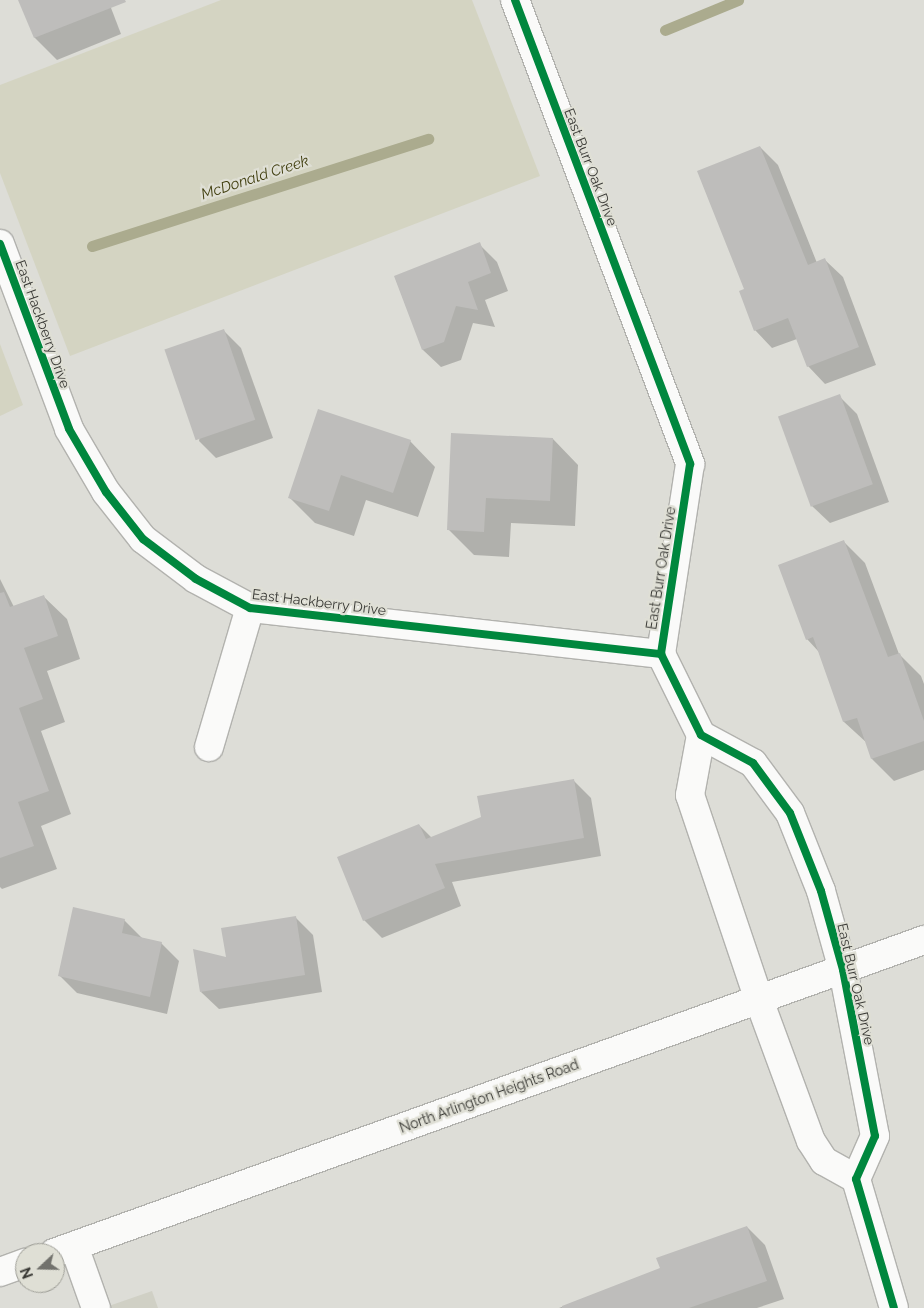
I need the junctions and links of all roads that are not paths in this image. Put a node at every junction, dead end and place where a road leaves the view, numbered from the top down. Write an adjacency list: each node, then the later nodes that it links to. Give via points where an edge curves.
1 (515, 0): 4 (street, East Burr Oak Drive, via 690,464)
2 (0, 244): 3 (street, East Hackberry Drive, via 69,429 106,492 143,539 196,579)
3 (250, 608): 4 (street, East Hackberry Drive); 6 (street)
4 (661, 654): 5 (street)
5 (701, 735): 8 (street, East Burr Oak Drive, via 753,763 790,813 821,891); 9 (street, via 690,795)
6 (208, 747)
7 (924, 940): 8 (street, North Arlington Heights Road)
8 (843, 970): 9 (street, North Arlington Heights Road); 10 (street, East Burr Oak Drive, via 874,1136)
9 (759, 1000): 10 (street, via 811,1141 824,1162); 11 (street, North Arlington Heights Road)
10 (856, 1179): 16 (street)
11 (65, 1249)
12 (65, 1251): 15 (street)
13 (15, 1267): 14 (street)
14 (0, 1272)
15 (96, 1308)
16 (894, 1308)

